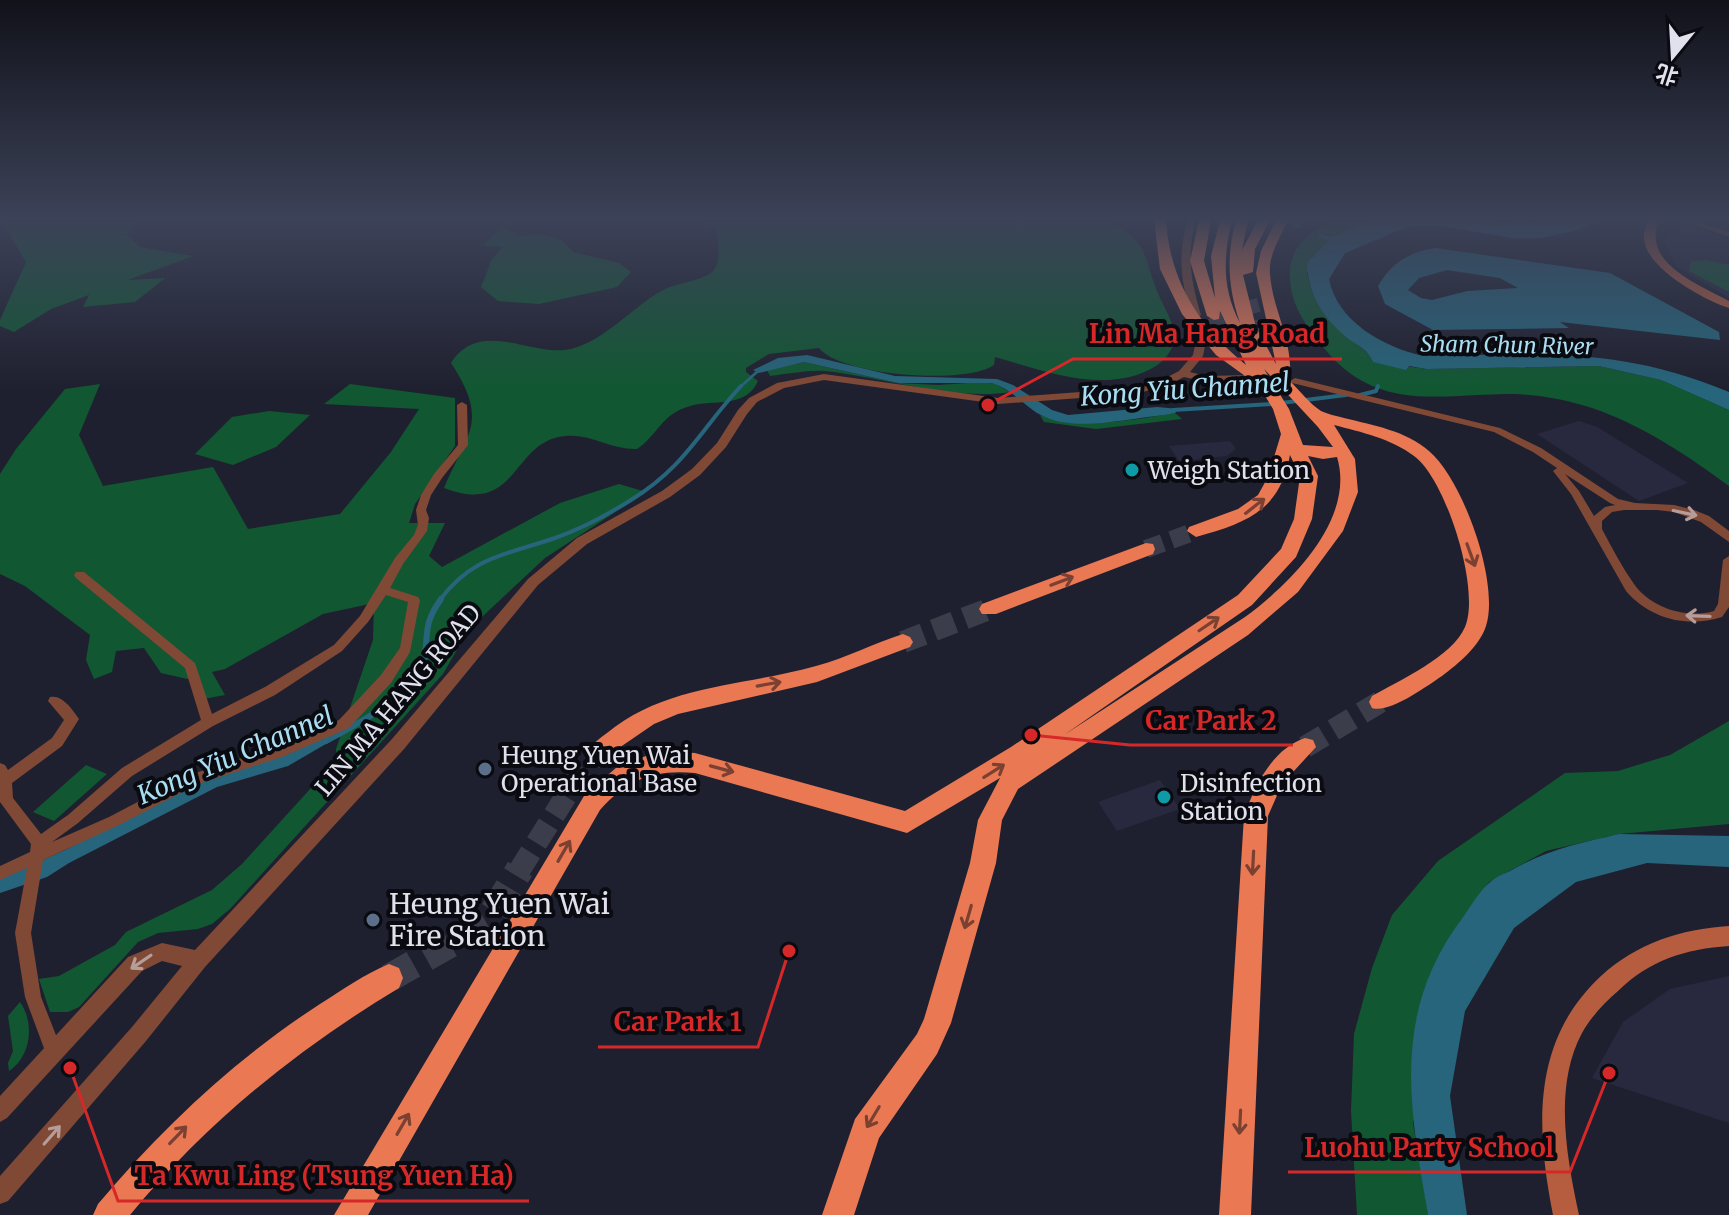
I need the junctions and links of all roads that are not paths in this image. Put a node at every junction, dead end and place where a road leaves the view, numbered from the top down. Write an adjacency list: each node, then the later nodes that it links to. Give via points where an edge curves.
1 (1170, 277): 15 (highway, via 1208,337)
2 (1186, 277): 11 (street)
3 (1200, 277): 12 (highway)
4 (1219, 277): 15 (highway, via 1228,315)
5 (1236, 277): 16 (highway, via 1251,330)
6 (1247, 277): 9 (highway)
7 (1263, 277): 16 (highway)
8 (1679, 277): 10 (main road)
9 (1250, 300)
10 (1729, 305)
11 (1196, 315)
12 (1214, 316)
13 (1202, 336): 14 (street, via 1198,356)
14 (1183, 373): 15 (street); 41 (street, LIN MA HANG ROAD, via 1144,389 1012,402 834,377 792,382 753,400 696,472 582,541 543,571 343,806)
15 (1256, 380): 19 (highway)
16 (1288, 382): 18 (highway); 20 (street, via 1486,426)
17 (462, 405): 29 (street, via 463,445 426,495 421,533)
18 (1315, 412): 21 (highway); 33 (highway, one-way to 33, via 1423,454 1445,482 1477,572 1482,602 1475,630 1451,656)
19 (1288, 427): 21 (highway, via 1323,454); 23 (highway, one-way to 19, via 1251,512 1261,503 1273,486); 47 (highway, one-way to 19, via 592,803 614,779 645,765 683,761 907,822 1019,754 1245,600 1272,573 1289,552 1303,519 1309,476)
20 (1537, 450): 22 (street, via 1614,501); 24 (street, via 1569,483)
21 (1342, 451): 48 (highway, one-way to 48, via 1350,473 1348,498 1294,585 1263,614 1000,793 937,1023 866,1130)
22 (1637, 507): 24 (street, via 1604,511 1596,520); 25 (street, one-way to 25, via 1698,516)
23 (1196, 531)
24 (1597, 531): 27 (street, one-way to 24, via 1723,610 1707,617 1671,614 1634,594)
25 (1729, 538)
26 (1146, 549): 30 (highway, one-way to 26)
27 (1729, 560)
28 (80, 575): 34 (street, via 191,666)
29 (383, 590): 34 (street, via 338,648); 38 (street, via 414,600 406,649 344,724 277,753 194,779)
30 (989, 609)
31 (903, 642): 36 (highway, one-way to 31, via 638,722 678,702 807,676)
32 (55, 701): 37 (street, via 72,719 57,742)
33 (1380, 702)
34 (208, 722): 38 (street, via 127,772)
35 (1305, 747): 49 (highway, one-way to 49, via 1271,777 1256,816)
36 (597, 754)
37 (3, 775): 38 (street, via 6,800)
38 (36, 855): 39 (street); 43 (street, via 23,933 33,997)
39 (0, 873)
40 (1729, 936): 50 (main road, via 1657,950 1627,965 1591,1001 1570,1033 1557,1080 1554,1130)
41 (198, 960): 43 (street, one-way to 43, via 170,952 144,958); 45 (street, LIN MA HANG ROAD, one-way to 41)
42 (377, 985): 46 (highway, one-way to 42, via 163,1151 231,1084 288,1040)
43 (54, 1053): 44 (street)
44 (0, 1111)
45 (0, 1193)
46 (109, 1215)
47 (350, 1215)
48 (838, 1215)
49 (1235, 1215)
50 (1566, 1215)

